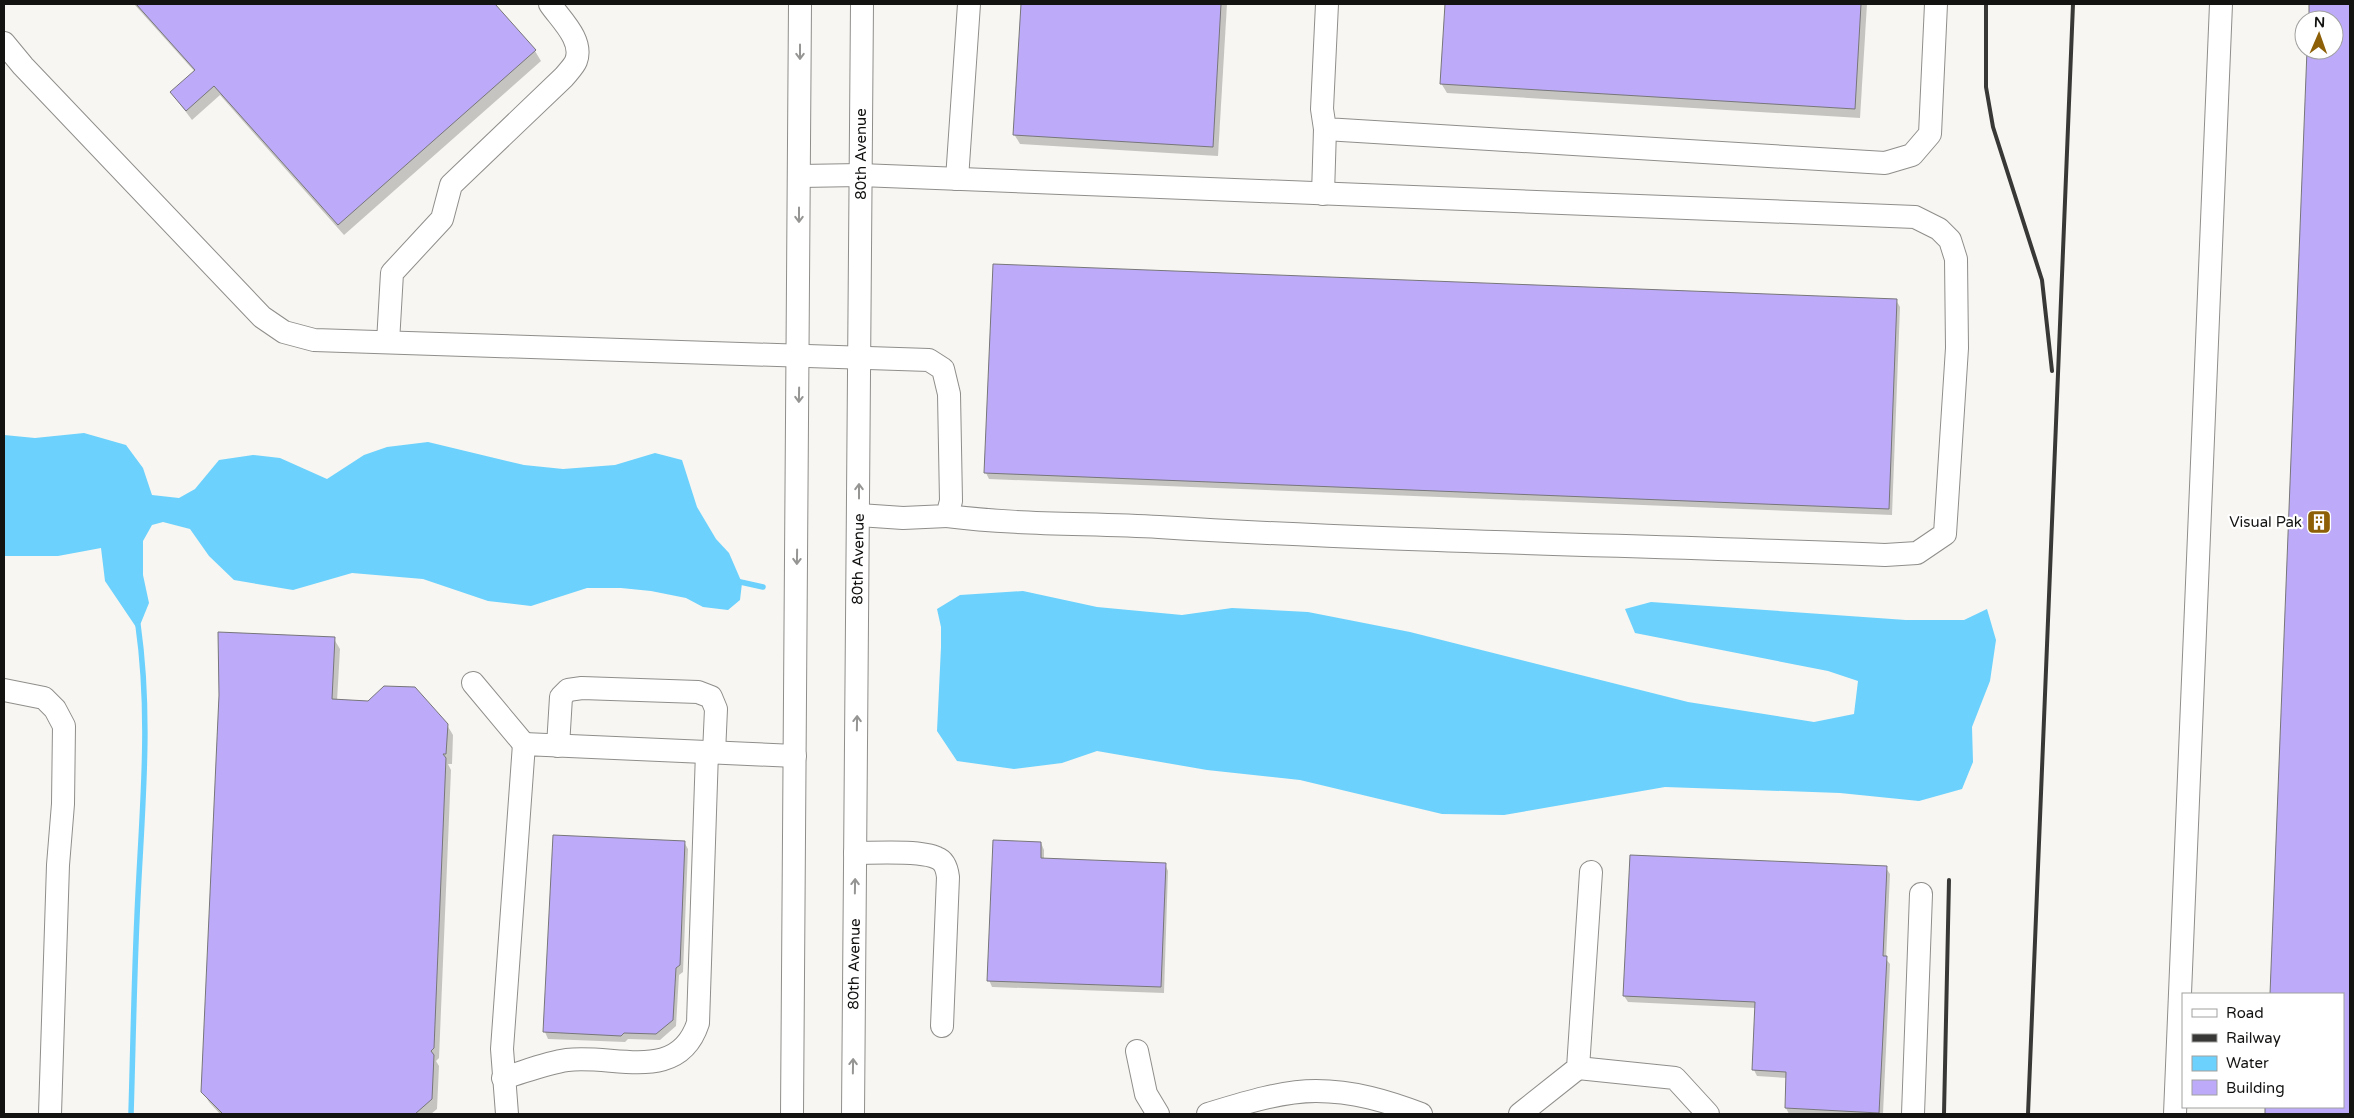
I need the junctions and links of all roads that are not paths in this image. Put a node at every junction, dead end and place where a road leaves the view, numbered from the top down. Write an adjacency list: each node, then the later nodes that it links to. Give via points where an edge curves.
1 (550, 4): 14 (street, via 571,31 577,47 576,60 558,83 451,185 442,219 392,273)
2 (800, 4): 10 (street, one-way to 10)
3 (862, 4): 11 (street, 80th Avenue)
4 (969, 4): 12 (street)
5 (1327, 4): 9 (street, via 1322,109)
6 (1936, 4): 9 (street, via 1930,134 1912,155 1885,163)
7 (2221, 4): 42 (street)
8 (4, 43): 14 (street, via 262,317 284,332 314,340)
9 (1325, 129): 13 (street)
10 (800, 176): 11 (street); 15 (street, one-way to 15)
11 (860, 176): 12 (street); 16 (street, 80th Avenue)
12 (957, 179): 13 (street)
13 (1323, 194): 18 (street, via 1916,217 1939,229 1950,240 1956,260 1957,348 1945,534 1917,553 1885,554 1288,535 1110,524 987,521)
14 (388, 342): 15 (street)
15 (799, 357): 16 (street); 24 (street, one-way to 24)
16 (860, 357): 17 (street, 80th Avenue, one-way to 16); 18 (street, via 929,360 943,369 949,394 951,501)
17 (859, 515): 18 (street); 25 (street, 80th Avenue, one-way to 17)
18 (947, 516)
19 (473, 683): 21 (street)
20 (4, 690): 32 (street, via 44,698 55,709 64,726)
21 (524, 744): 22 (street); 31 (street, via 502,1049)
22 (558, 746): 23 (street); 23 (street, via 561,697 568,690 698,692 711,697 716,709)
23 (711, 752): 24 (street); 31 (street, via 698,1024 694,1038 682,1052 667,1060 565,1060)
24 (795, 756): 34 (street)
25 (855, 852): 28 (street, via 926,855 938,858 946,866); 35 (street, 80th Avenue, one-way to 25)
26 (1591, 872): 30 (street)
27 (1921, 894): 41 (street)
28 (942, 1026)
29 (1137, 1051): 36 (street, via 1146,1094)
30 (1578, 1068): 39 (street); 40 (street, via 1675,1078)
31 (503, 1078): 33 (street)
32 (50, 1114)
33 (507, 1114)
34 (792, 1114)
35 (853, 1114)
36 (1158, 1114)
37 (1208, 1114): 38 (street, via 1259,1099 1315,1090 1354,1094)
38 (1420, 1114)
39 (1520, 1114)
40 (1708, 1114)
41 (1913, 1114)
42 (2175, 1114)

